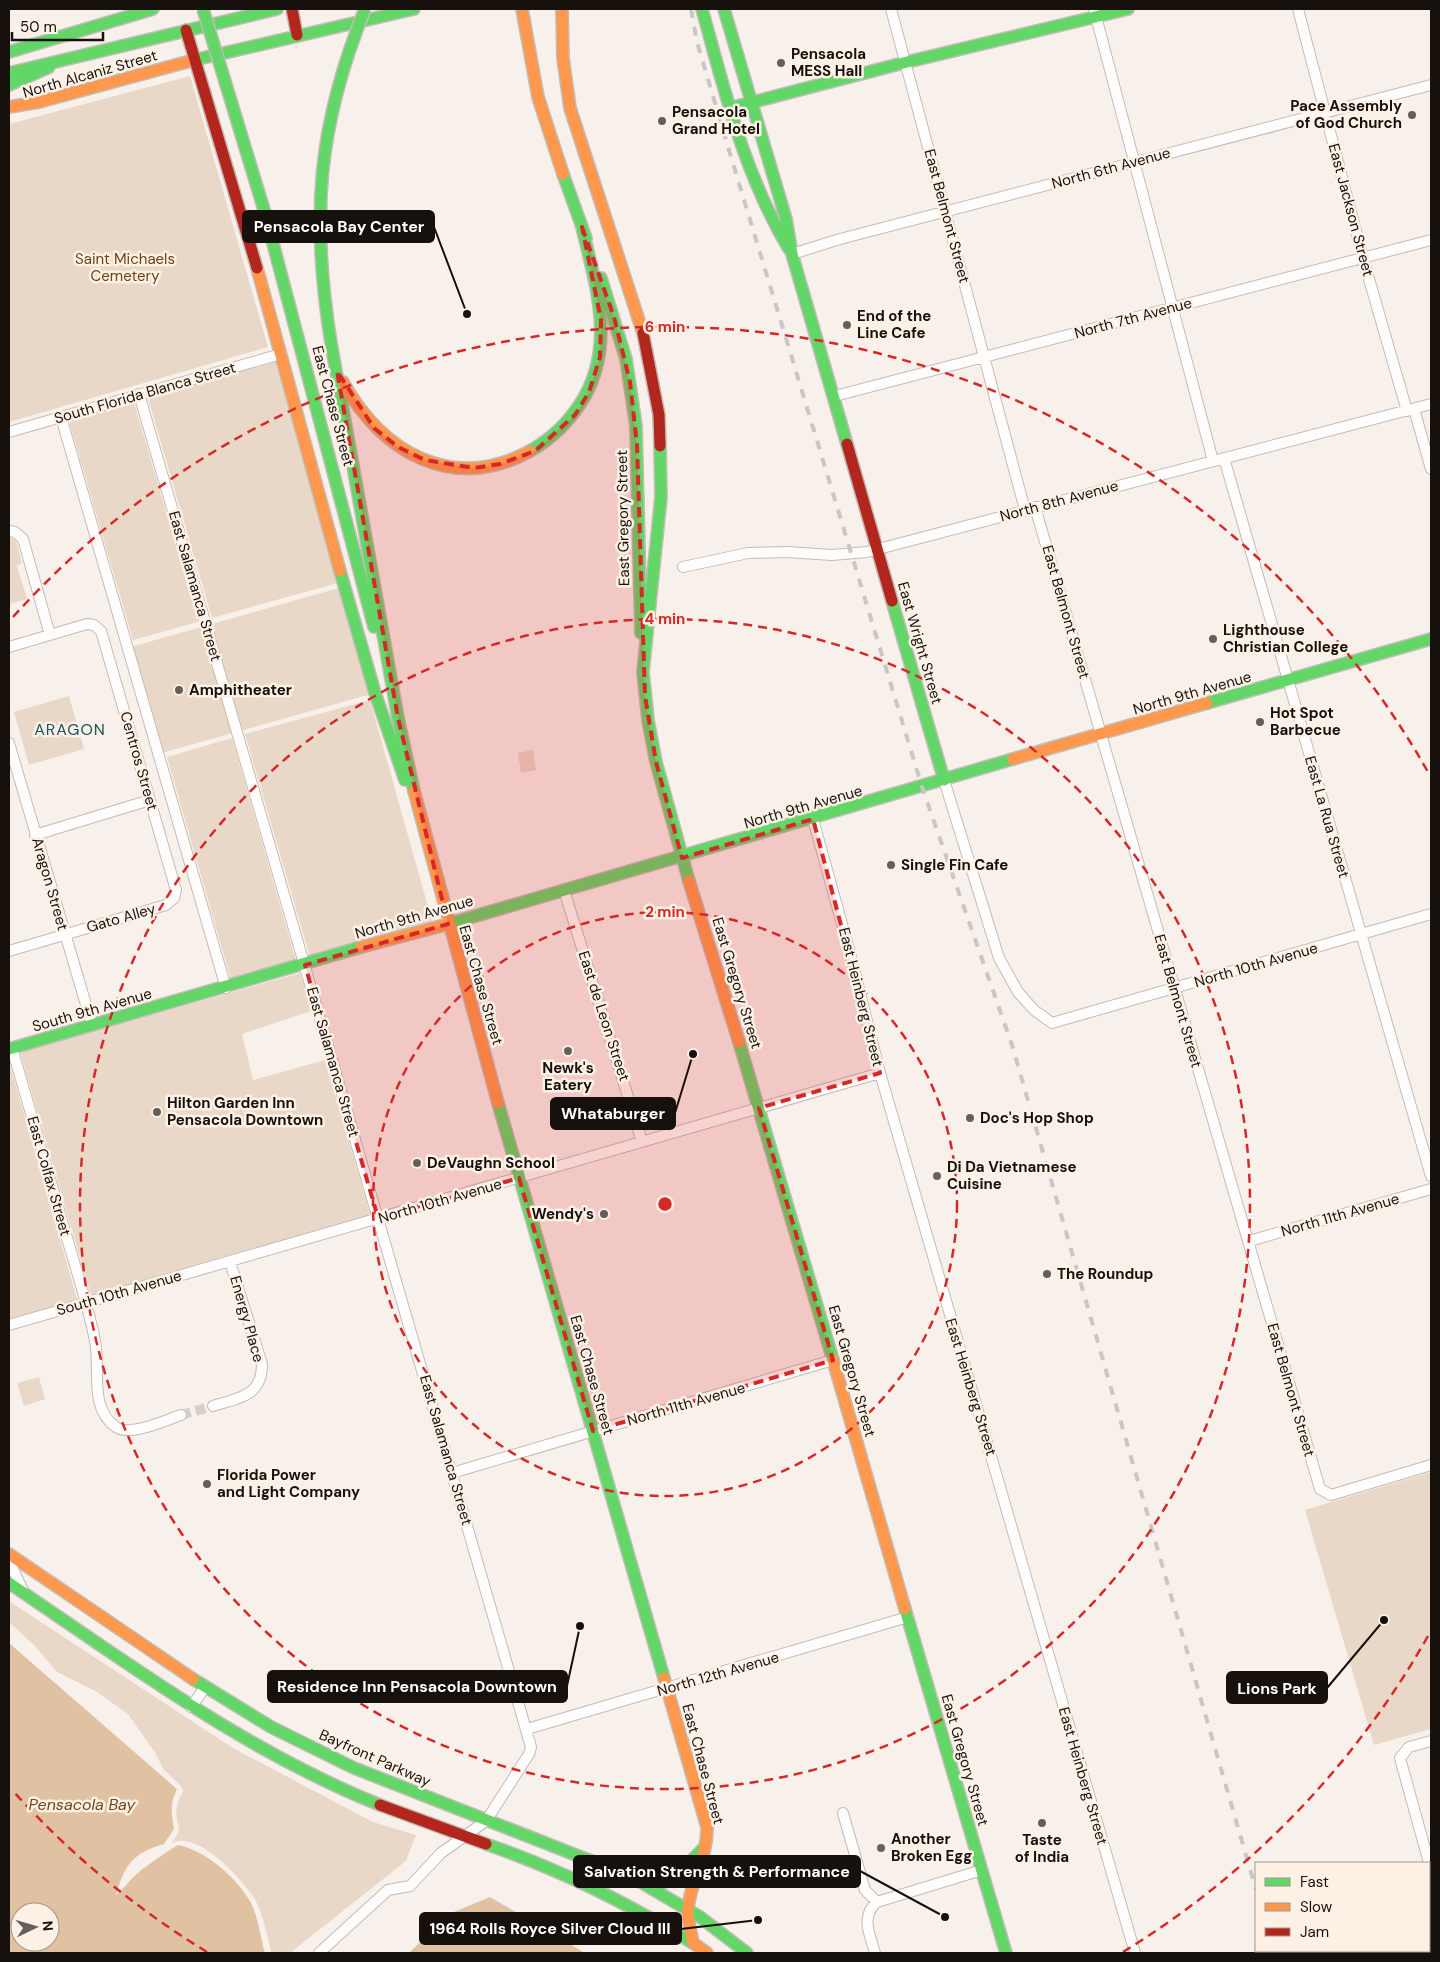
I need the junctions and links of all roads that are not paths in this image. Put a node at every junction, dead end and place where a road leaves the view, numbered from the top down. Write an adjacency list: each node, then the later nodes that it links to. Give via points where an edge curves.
1 (153, 9): 17 (main road)
2 (203, 9): 59 (main road, East Chase Street, bridge, via 265,213)
3 (277, 9): 15 (main road, North Alcaniz Street)
4 (292, 9): 16 (main road)
5 (364, 9): 39 (main road, bridge, via 339,75 320,172 319,262)
6 (414, 9): 16 (main road, North Alcaniz Street)
7 (522, 9): 32 (main road, East Gregory Street, via 537,99)
8 (562, 9): 57 (main road, via 564,72 575,126 638,315 648,350 659,415 661,497)
9 (702, 9): 27 (main road, East Wright Street)
10 (724, 9): 25 (main road, East Wright Street)
11 (891, 9): 20 (street, East Belmont Street)
12 (1128, 9): 14 (main road)
13 (1298, 9): 28 (street, East Jackson Street)
14 (1095, 13): 20 (main road); 30 (street)
15 (186, 30): 18 (main road, East Chase Street); 19 (main road, North Alcaniz Street)
16 (297, 35): 18 (main road, North Alcaniz Street)
17 (9, 52)
18 (194, 60): 24 (main road, North Alcaniz Street); 37 (main road, East Chase Street)
19 (60, 62): 21 (main road); 22 (main road, North Alcaniz Street)
20 (907, 62): 25 (main road); 31 (street, East Belmont Street)
21 (9, 73)
22 (9, 85)
23 (1431, 85): 28 (street, North 6th Avenue)
24 (39, 102): 26 (main road); 29 (main road, North Alcaniz Street)
25 (753, 102): 27 (main road); 34 (main road, East Wright Street, via 786,219)
26 (9, 107)
27 (730, 108): 34 (main road, East Wright Street, via 747,164 771,222)
28 (1325, 112): 30 (street, North 6th Avenue); 35 (street, East Jackson Street)
29 (9, 115)
30 (1134, 162): 31 (street, North 6th Avenue); 36 (street)
31 (946, 211): 34 (street, North 6th Avenue); 38 (street, East Belmont Street)
32 (582, 227): 39 (main road, via 601,320 600,357 589,392 575,415 535,451 506,463 474,468 424,460 398,447 374,428); 57 (main road, East Gregory Street, via 616,324 626,359 633,404 638,445)
33 (1431, 240): 35 (street, North 7th Avenue)
34 (792, 254): 41 (main road, East Wright Street)
35 (1363, 258): 36 (street, North 7th Avenue); 43 (street, East Jackson Street)
36 (1172, 308): 38 (street, North 7th Avenue); 47 (street)
37 (281, 354): 40 (street, South Florida Blanca Street); 64 (main road, East Chase Street, via 375,693)
38 (984, 357): 41 (street, North 7th Avenue); 50 (street, East Belmont Street)
39 (336, 371): 59 (main road)
40 (139, 394): 44 (street, South Florida Blanca Street); 75 (street, East Salamanca Street)
41 (834, 396): 52 (main road, East Wright Street)
42 (1431, 404): 43 (street, North 8th Avenue)
43 (1410, 410): 46 (street, North 8th Avenue); 48 (street, East Jackson Street)
44 (60, 417): 45 (street, South Florida Blanca Street); 76 (street)
45 (9, 432)
46 (1224, 458): 47 (street, North 8th Avenue); 58 (street, East La Rua Street)
47 (1213, 460): 49 (street, North 8th Avenue)
48 (1431, 469)
49 (1036, 507): 50 (street, North 8th Avenue); 60 (street, East Belmont Street)
50 (1025, 510): 52 (street, North 8th Avenue)
51 (9, 531): 54 (street, via 22,538)
52 (878, 549): 53 (street, North 8th Avenue, via 832,555 775,551 748,553); 62 (main road, East Wright Street)
53 (683, 567)
54 (50, 635): 56 (street); 63 (street, Centros Street, via 87,624 101,631)
55 (1431, 639): 58 (main road, North 9th Avenue)
56 (9, 647)
57 (643, 672): 67 (main road, East Gregory Street, via 656,762)
58 (1288, 680): 60 (main road, North 9th Avenue); 73 (street, East La Rua Street)
59 (398, 718): 64 (main road, East Chase Street)
60 (1102, 734): 62 (main road, North 9th Avenue); 77 (street, East Belmont Street)
61 (9, 743): 66 (street, Aragon Street)
62 (944, 780): 65 (main road, North 9th Avenue); 79 (street, East Wright Street, via 999,958 1018,992 1034,1010)
63 (150, 800): 66 (street); 69 (street, Centros Street, via 176,890)
64 (419, 815): 71 (main road, East Chase Street)
65 (813, 819): 67 (main road, North 9th Avenue); 82 (street, East Heinberg Street)
66 (35, 834): 72 (street, Aragon Street)
67 (682, 858): 68 (main road, North 9th Avenue); 83 (main road, East Gregory Street)
68 (564, 890): 71 (main road, North 9th Avenue); 84 (street, East de Leon Street)
69 (174, 898): 72 (street, Gato Alley, via 166,904)
70 (1431, 914): 73 (street, North 10th Avenue)
71 (448, 924): 75 (main road, North 9th Avenue); 86 (main road, East Chase Street)
72 (65, 934): 74 (street, Gato Alley); 80 (street, Aragon Street)
73 (1361, 934): 77 (street, North 10th Avenue); 85 (street, East La Rua Street)
74 (9, 951)
75 (305, 965): 76 (main road, North 9th Avenue); 88 (street, East Salamanca Street)
76 (226, 988): 78 (main road, North 9th Avenue)
77 (1174, 988): 79 (street, North 10th Avenue); 89 (street, East Belmont Street)
78 (183, 1000): 80 (main road, South 9th Avenue)
79 (1052, 1023)
80 (92, 1025): 81 (main road, South 9th Avenue)
81 (10, 1049): 91 (street, East Colfax Street)
82 (880, 1073): 83 (street, North 10th Avenue); 124 (street, East Heinberg Street)
83 (759, 1108): 84 (street, North 10th Avenue); 93 (main road, East Gregory Street)
84 (642, 1142): 86 (street, North 10th Avenue)
85 (1431, 1176)
86 (519, 1178): 88 (street, North 10th Avenue); 96 (main road, East Chase Street)
87 (1431, 1189): 89 (street, North 11th Avenue)
88 (378, 1218): 90 (street, North 10th Avenue); 98 (street, East Salamanca Street)
89 (1249, 1241): 97 (street, East Belmont Street, via 1320,1489 1331,1495)
90 (230, 1262): 91 (street, South 10th Avenue); 94 (street, Energy Place, via 262,1364 262,1374 254,1389 244,1397)
91 (86, 1303): 92 (street, South 10th Avenue); 95 (street, via 97,1355 97,1393 107,1417 116,1427 134,1430)
92 (9, 1326)
93 (833, 1360): 96 (street, North 11th Avenue); 103 (main road, East Gregory Street)
94 (212, 1406)
95 (181, 1415)
96 (592, 1431): 98 (street, North 11th Avenue); 105 (main road, East Chase Street)
97 (1431, 1465)
98 (452, 1473): 107 (street, East Salamanca Street)
99 (9, 1554): 104 (main road, Bayfront Parkway)
100 (9, 1560): 102 (street)
101 (9, 1583): 102 (main road)
102 (25, 1594): 106 (main road)
103 (908, 1617): 105 (street, North 12th Avenue); 114 (main road, East Gregory Street)
104 (206, 1686): 106 (street); 110 (main road, Bayfront Parkway, via 320,1752)
105 (667, 1689): 107 (street, North 12th Avenue); 112 (main road, East Chase Street, via 707,1826)
106 (191, 1707): 111 (main road, via 252,1744 322,1780 385,1808)
107 (527, 1729): 110 (street, East Salamanca Street, via 529,1754)
108 (1431, 1741): 113 (street, via 1403,1752 1400,1766)
109 (843, 1813): 116 (street, via 865,1890)
110 (486, 1821): 111 (street); 115 (main road, Bayfront Parkway, via 614,1868)
111 (464, 1837): 118 (main road, via 566,1874); 119 (street, via 441,1853 410,1886 388,1890)
112 (707, 1843): 115 (main road, via 675,1877); 117 (main road, East Chase Street)
113 (1429, 1862)
114 (982, 1870): 116 (street); 123 (main road, East Gregory Street)
115 (654, 1887): 117 (main road, Bayfront Parkway)
116 (877, 1902): 122 (street, via 871,1907 866,1920)
117 (687, 1909): 118 (main road, East Chase Street); 121 (main road, Bayfront Parkway)
118 (693, 1943): 120 (main road)
119 (319, 1953)
120 (707, 1953)
121 (747, 1953)
122 (875, 1953)
123 (1006, 1953)
124 (1135, 1953)

